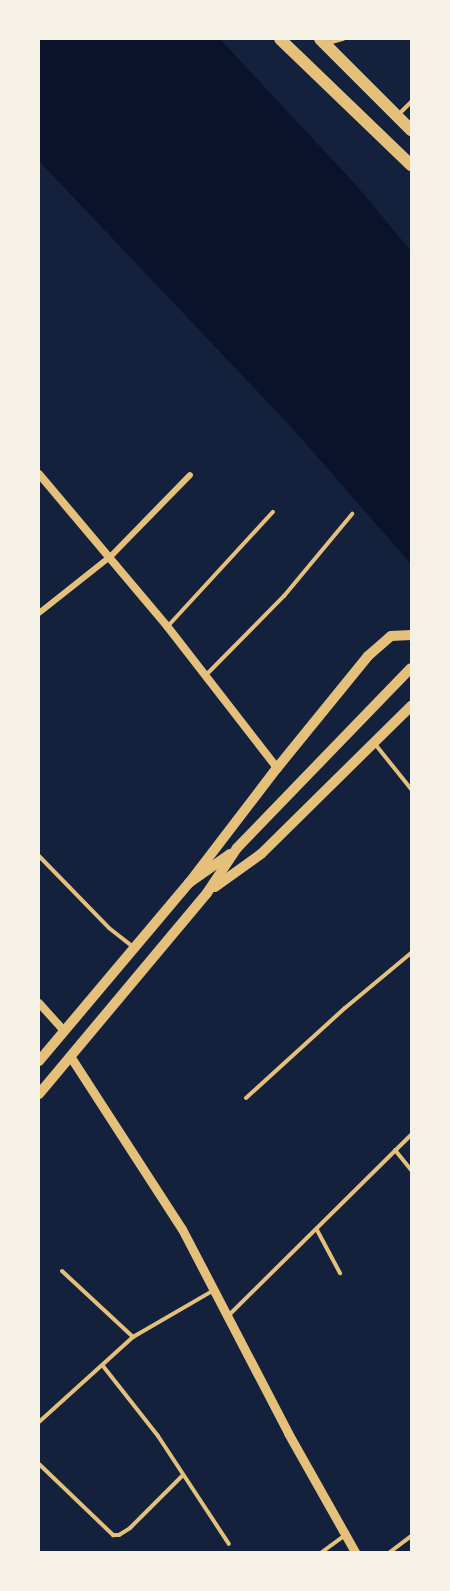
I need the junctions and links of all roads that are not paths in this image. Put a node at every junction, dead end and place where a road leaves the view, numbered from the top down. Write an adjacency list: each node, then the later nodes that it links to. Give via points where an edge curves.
1 (280, 39): 7 (highway)
2 (343, 39): 3 (lane)
3 (322, 42): 5 (highway)
4 (411, 102): 5 (lane)
5 (396, 117): 6 (highway)
6 (411, 130)
7 (411, 165)
8 (39, 474): 12 (street)
9 (190, 475): 12 (street)
10 (273, 512): 14 (lane)
11 (352, 514): 17 (lane, via 258,625)
12 (111, 556): 13 (street); 14 (street)
13 (39, 613)
14 (168, 626): 17 (street)
15 (411, 635): 20 (main road, via 396,634 383,642)
16 (411, 668): 22 (main road)
17 (204, 677): 20 (street)
18 (411, 706): 19 (main road)
19 (372, 742): 21 (lane); 25 (main road, via 261,854)
20 (277, 768): 24 (main road)
21 (411, 789)
22 (237, 848): 24 (main road); 25 (main road)
23 (39, 856): 26 (lane, via 109,928)
24 (189, 883): 26 (main road)
25 (207, 893): 30 (main road)
26 (134, 947): 29 (main road)
27 (411, 953): 33 (lane)
28 (39, 1003): 29 (street)
29 (64, 1031): 31 (main road)
30 (70, 1056): 32 (main road); 40 (main road, via 182,1229)
31 (39, 1061)
32 (39, 1094)
33 (246, 1098)
34 (411, 1135): 35 (lane)
35 (395, 1150): 36 (lane); 37 (lane)
36 (411, 1170)
37 (317, 1230): 39 (lane); 41 (lane)
38 (62, 1271): 42 (lane)
39 (340, 1273)
40 (214, 1289): 41 (main road); 42 (lane)
41 (228, 1317): 47 (main road)
42 (133, 1337): 43 (lane)
43 (103, 1366): 44 (lane); 46 (lane)
44 (39, 1422)
45 (39, 1464): 46 (lane, via 113,1535 130,1528)
46 (183, 1475): 49 (lane)
47 (345, 1534): 50 (lane); 51 (main road)
48 (411, 1536): 52 (lane)
49 (229, 1544)
50 (322, 1552)
51 (355, 1552)
52 (390, 1552)

